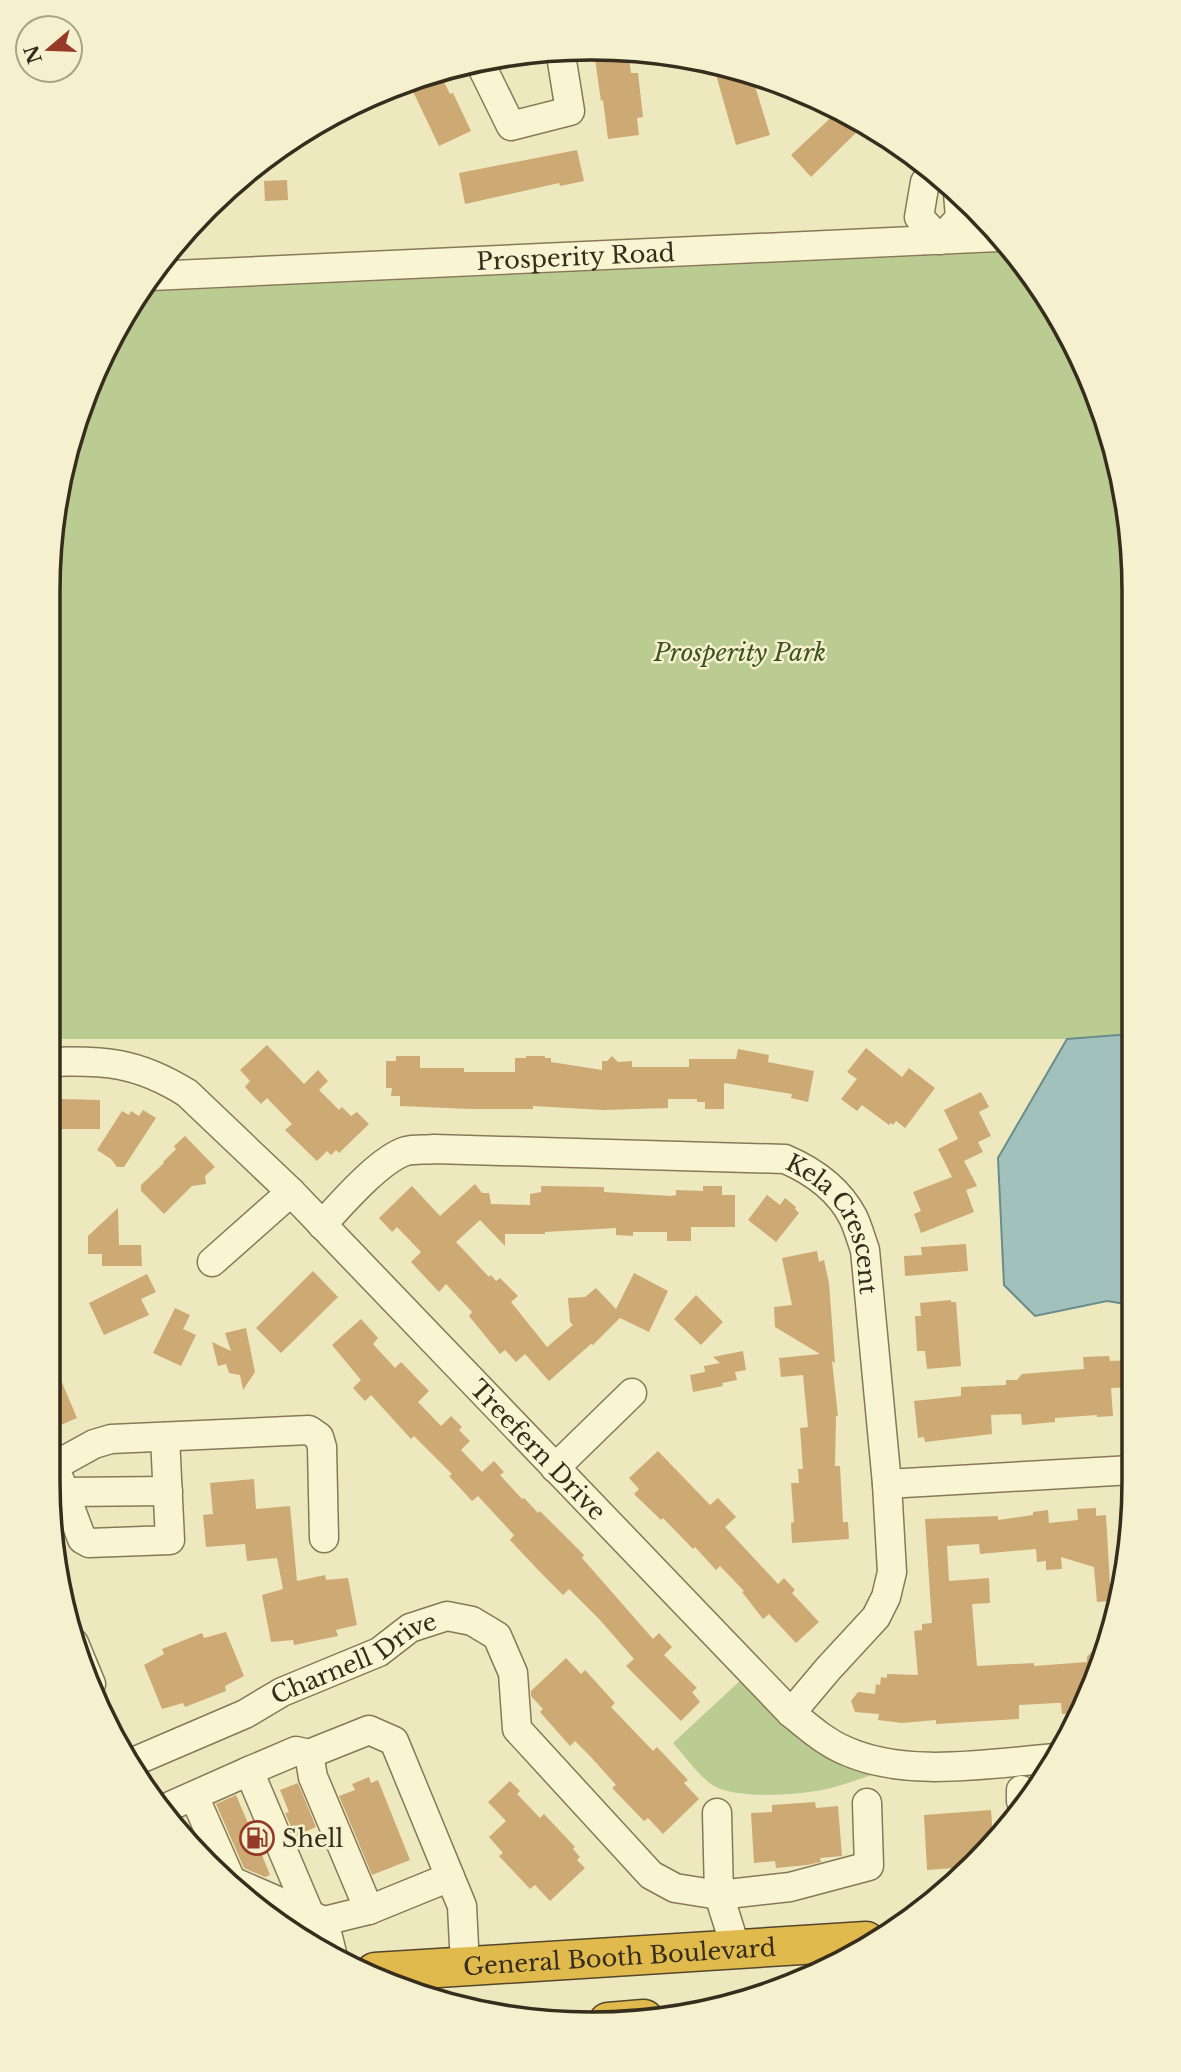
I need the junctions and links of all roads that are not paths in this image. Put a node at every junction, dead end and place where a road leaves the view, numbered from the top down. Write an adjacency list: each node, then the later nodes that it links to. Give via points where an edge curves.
1 (562, 61): 2 (street, via 570,111 511,125)
2 (484, 71)
3 (927, 180): 6 (street, via 919,217)
4 (959, 209): 6 (street, via 960,218)
5 (988, 238): 6 (street, Prosperity Road)
6 (940, 240): 7 (street, Prosperity Road)
7 (163, 275)
8 (60, 1062): 9 (street, Treefern Drive, via 122,1064 168,1082 187,1093)
9 (291, 1192): 10 (street, Treefern Drive); 11 (street)
10 (322, 1225): 15 (street, Treefern Drive); 18 (street, Kela Crescent, via 389,1159 406,1151 785,1159 806,1168 830,1186 853,1217 864,1250)
11 (212, 1262)
12 (632, 1393): 15 (street)
13 (165, 1437): 14 (street, via 111,1439); 19 (street); 21 (street, via 309,1430 319,1437 322,1447)
14 (60, 1462)
15 (555, 1468): 22 (street, Treefern Drive)
16 (1122, 1471): 18 (street)
17 (60, 1484): 20 (street)
18 (887, 1484): 22 (street, Kela Crescent, via 892,1572 886,1597 876,1617)
19 (168, 1491): 20 (street); 20 (street, via 170,1540 89,1542 82,1539)
20 (64, 1492)
21 (324, 1538)
22 (791, 1713): 25 (street, Treefern Drive, via 841,1749 868,1760 923,1766)
23 (309, 1754): 26 (street, via 296,1751); 32 (street, via 369,1730 394,1741); 35 (street, via 313,1777)
24 (138, 1759): 34 (street, Charnell Drive, via 379,1651 410,1628 447,1616 472,1621 497,1636 513,1674 517,1730 651,1875 675,1888)
25 (1043, 1759)
26 (248, 1771): 27 (street); 36 (street)
27 (194, 1796): 29 (street); 31 (street)
28 (867, 1804): 34 (street, Charnell Drive, via 869,1866 790,1887)
29 (170, 1806)
30 (717, 1813): 34 (street)
31 (225, 1867)
32 (450, 1877): 35 (street); 40 (street, via 462,1906)
33 (249, 1889): 36 (street)
34 (719, 1895): 39 (street)
35 (369, 1910): 36 (street)
36 (317, 1918): 37 (street)
37 (327, 1942)
38 (855, 1942): 39 (highway, General Booth Boulevard)
39 (736, 1949): 40 (highway, General Booth Boulevard)
40 (465, 1966): 41 (highway, General Booth Boulevard)
41 (385, 1971)

